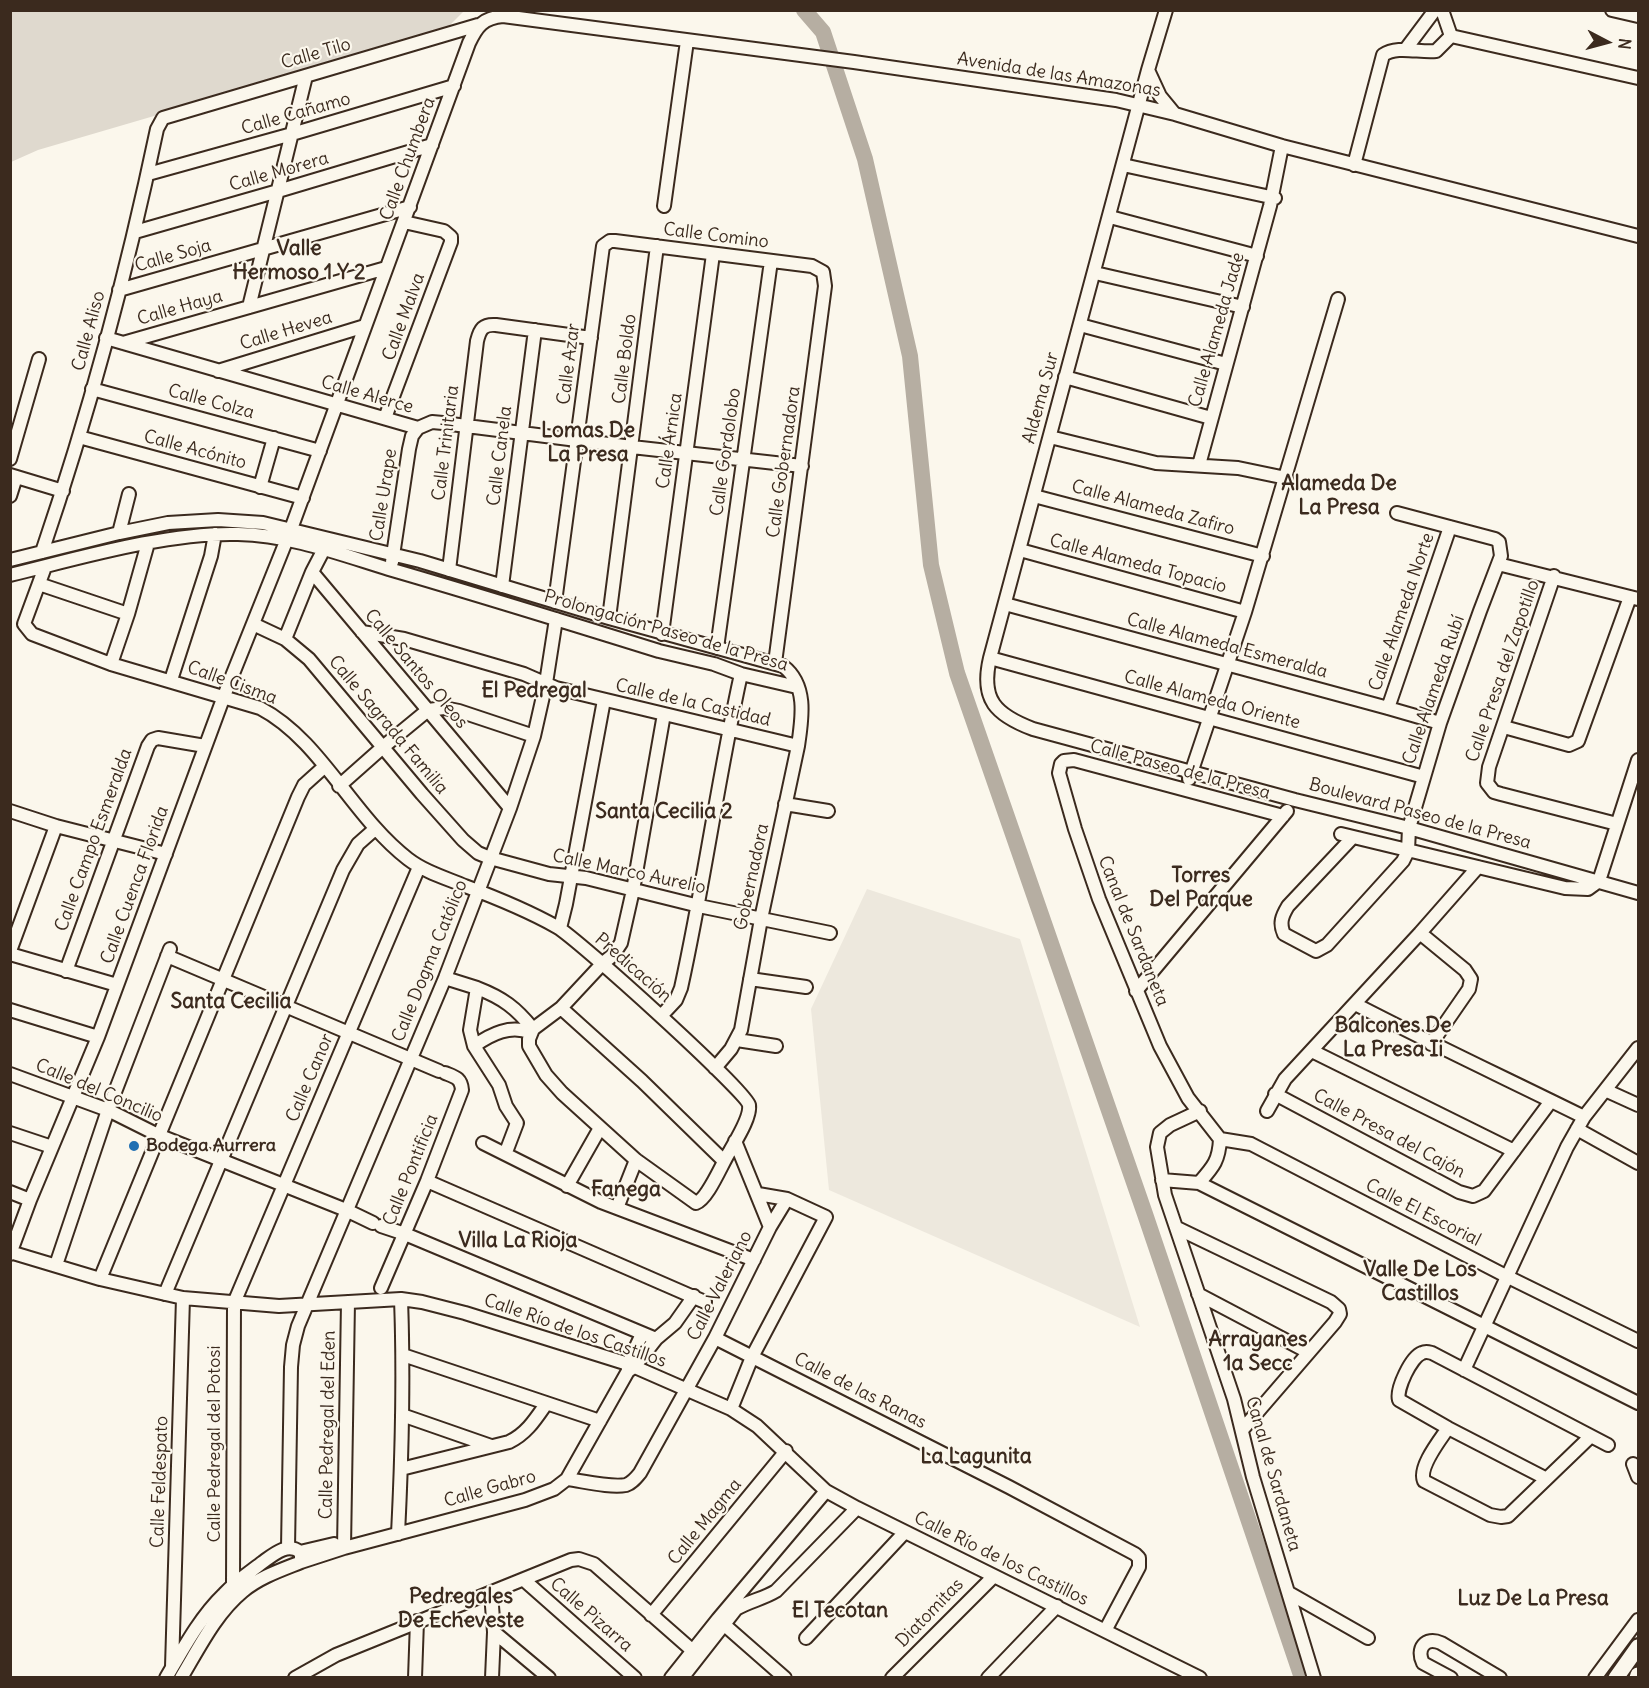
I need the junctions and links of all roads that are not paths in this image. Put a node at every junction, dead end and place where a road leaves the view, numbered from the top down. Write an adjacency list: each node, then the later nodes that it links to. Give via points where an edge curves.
1 (1166, 10): 10 (street, Aldema Sur)
2 (1435, 10): 9 (street)
3 (1442, 10): 7 (street)
4 (1612, 10): 5 (street)
5 (1638, 16)
6 (478, 26): 8 (street, Avenida de las Amazonas, via 497,17); 11 (street, Calle Tilo); 13 (street, Calle Chumbera)
7 (1451, 36): 9 (street, via 1436,51); 12 (street)
8 (687, 41): 14 (street, Avenida de las Amazonas); 25 (street)
9 (1405, 50): 21 (street, via 1383,55)
10 (1148, 70): 14 (street, Aldema Sur); 15 (street, via 1160,96)
11 (306, 76): 16 (street, Calle Tilo); 17 (street)
12 (1638, 78)
13 (454, 86): 17 (street, Calle Cañamo); 18 (street, Calle Chumbera)
14 (1139, 104): 15 (street, Avenida de las Amazonas); 20 (street, Aldema Sur)
15 (1175, 114): 19 (street, Avenida de las Amazonas)
16 (163, 118): 22 (street, Calle Aliso)
17 (292, 134): 22 (street, Calle Cañamo); 23 (street)
18 (432, 144): 23 (street, Calle Morera); 26 (street, Calle Chumbera)
19 (1287, 147): 21 (street, Avenida de las Amazonas); 24 (street, Calle Alameda Jade)
20 (1123, 165): 24 (street); 27 (street, Aldema Sur)
21 (1354, 165): 30 (street, Avenida de las Amazonas)
22 (148, 174): 29 (street, Calle Aliso)
23 (278, 191): 29 (street, Calle Morera); 33 (street)
24 (1272, 200): 35 (street, Calle Alameda Jade)
25 (664, 206)
26 (410, 207): 28 (street, Calle Chumbera); 33 (street, Calle Soja)
27 (1110, 217): 35 (street); 39 (street, Aldema Sur)
28 (404, 222): 37 (street, Calle Chumbera); 56 (street, Calle Malva, via 444,231 451,242)
29 (135, 231): 40 (street, Calle Aliso)
30 (1638, 236)
31 (610, 240): 32 (street, Calle Comino); 48 (street, Calle Azar, via 603,246 601,256)
32 (657, 246): 34 (street, Calle Comino); 65 (street, Calle Boldo)
33 (262, 250): 40 (street, Calle Soja); 42 (street)
34 (713, 254): 36 (street, Calle Comino); 67 (street, Calle Árnica)
35 (1257, 256): 43 (street, Calle Alameda Jade)
36 (771, 261): 38 (street, Calle Comino); 69 (street, Calle Gordolobo)
37 (386, 268): 42 (street, Calle Haya); 45 (street, Calle Chumbera)
38 (818, 268): 71 (street, Calle Gobernadora, via 823,272 825,286)
39 (1095, 273): 43 (street); 44 (street, Aldema Sur)
40 (119, 290): 47 (street, Calle Aliso)
41 (1338, 299): 73 (street)
42 (249, 307): 49 (street, Calle Haya)
43 (1243, 307): 51 (street, Calle Alameda Jade)
44 (1080, 325): 51 (street); 53 (street, Aldema Sur)
45 (365, 326): 52 (street, Calle Hevea); 55 (street, Calle Chumbera)
46 (535, 330): 48 (street); 58 (street, Calle Trinitaria, via 487,324 482,327); 60 (street, Calle Canela)
47 (106, 338): 49 (street, Calle Alerce); 54 (street, Calle Aliso)
48 (591, 338): 64 (street, Calle Azar)
49 (123, 343): 52 (street, Calle Alerce)
50 (39, 359): 68 (street)
51 (1226, 364): 57 (street, Calle Alameda Jade)
52 (218, 371): 55 (street, Calle Alerce)
53 (1065, 377): 57 (street); 62 (street, Aldema Sur)
54 (92, 389): 61 (street, Calle Aliso); 63 (street, Calle Colza)
55 (337, 404): 56 (street, Calle Alerce); 66 (street, Calle Chumbera)
56 (385, 418): 59 (street, Calle Alerce)
57 (1211, 418): 70 (street, Calle Alameda Jade)
58 (465, 426): 59 (street, Calle Alerce, via 432,422); 60 (street, Calle Alerce); 95 (street, Calle Trinitaria)
59 (418, 428): 89 (street, Calle Urape, via 408,450)
60 (521, 432): 64 (street, Calle Alerce); 100 (street, Calle Canela)
61 (79, 437): 74 (street, Calle Acónito); 75 (street, Calle Aliso)
62 (1050, 437): 70 (street, via 1156,463); 78 (street, Aldema Sur)
63 (274, 438): 66 (street, Calle Colza); 74 (street)
64 (578, 439): 65 (street, Calle Alerce); 102 (street, Calle Azar)
65 (632, 447): 67 (street, Calle Alerce); 106 (street, Calle Boldo)
66 (320, 452): 79 (street, Calle Chumbera)
67 (686, 453): 69 (street, Calle Alerce); 110 (street, Calle Árnica)
68 (10, 459)
69 (744, 459): 71 (street, Calle Alerce); 112 (street, Calle Gordolobo)
70 (1198, 465): 73 (street)
71 (802, 466): 114 (street, Calle Gobernadora)
72 (13, 476): 75 (street); 77 (street)
73 (1286, 478): 90 (street)
74 (260, 487): 79 (street, Calle Acónito)
75 (63, 491): 88 (street, Calle Aliso)
76 (129, 494): 82 (street)
77 (10, 496)
78 (1034, 496): 87 (street, Aldema Sur); 90 (street, Calle Alameda Zafiro)
79 (303, 498): 84 (street, Calle Chumbera)
80 (1397, 513): 81 (street)
81 (1450, 527): 92 (street, Calle Alameda Rubí, via 1499,542); 124 (street, Calle Alameda Norte)
82 (119, 533): 84 (street, via 168,523 241,521 263,523); 88 (street)
83 (215, 534): 84 (street); 85 (street); 118 (street)
84 (289, 535): 86 (street, Prolongación Paseo de la Presa); 89 (street, Prolongación Paseo de la Presa); 108 (street, Calle Cuenca Florida)
85 (148, 543): 93 (street); 105 (street)
86 (324, 549): 94 (street, Prolongación Paseo de la Presa); 96 (street)
87 (1020, 550): 103 (street, Aldema Sur); 104 (street, Calle Alameda Topacio)
88 (42, 552): 91 (street)
89 (393, 554): 94 (street, Calle Urape); 95 (street, Prolongación Paseo de la Presa)
90 (1263, 555): 104 (street)
91 (10, 560)
92 (1498, 564): 98 (street); 128 (street, Calle Alameda Rubí)
93 (45, 567): 97 (street); 99 (street)
94 (390, 569): 107 (street, Prolongación Paseo de la Presa)
95 (449, 570): 100 (street, Prolongación Paseo de la Presa)
96 (312, 572): 109 (street, Calle Santos Oleos); 111 (street)
97 (10, 575)
98 (1554, 576): 101 (street); 129 (street, Calle Presa del Zapotillo)
99 (39, 584): 105 (street); 115 (street, Calle Cisma, via 24,624 27,629 37,637)
100 (502, 586): 102 (street, Prolongación Paseo de la Presa)
101 (1634, 598): 129 (street, via 1578,741 1569,745)
102 (555, 602): 106 (street, Prolongación Paseo de la Presa)
103 (1005, 604): 113 (street, Aldema Sur); 116 (street, Calle Alameda Esmeralda)
104 (1245, 612): 116 (street)
105 (128, 614): 115 (street)
106 (609, 618): 110 (street, Prolongación Paseo de la Presa)
107 (556, 619): 117 (street, Prolongación Paseo de la Presa); 119 (street, Calle Dogma Católico)
108 (253, 624): 111 (street, Calle Sagrada Familia); 121 (street, Calle Cuenca Florida)
109 (362, 632): 119 (street, Calle de la Castidad, via 404,639); 125 (street, Calle Santos Oleos)
110 (662, 633): 112 (street, Prolongación Paseo de la Presa)
111 (285, 639): 134 (street, Calle Sagrada Familia, via 309,659)
112 (717, 648): 114 (street, Prolongación Paseo de la Presa)
113 (990, 658): 123 (street, Aldema Sur, via 986,679); 127 (street, Calle Alameda Oriente)
114 (775, 663): 120 (street, Prolongación Paseo de la Presa, via 789,671)
115 (111, 664): 118 (street, Calle Cisma)
116 (1227, 666): 124 (street, Calle Alameda Esmeralda); 127 (street)
117 (741, 674): 120 (street, Prolongación Paseo de la Presa); 130 (street)
118 (171, 680): 121 (street, Calle Cisma)
119 (546, 684): 122 (street, Calle de la Castidad); 131 (street, Calle Dogma Católico)
120 (797, 687): 133 (street, Gobernadora, via 802,707)
121 (224, 696): 132 (street, Calle Cuenca Florida); 137 (street, Calle Cisma, via 277,717)
122 (604, 700): 126 (street, Calle de la Castidad); 158 (street)
123 (992, 700): 138 (street, Boulevard Paseo de la Presa, via 1004,716 1025,726)
124 (1388, 708): 128 (street, Calle Alameda Esmeralda)
125 (428, 710): 131 (street, via 459,711); 134 (street); 144 (street, Calle Santos Oleos)
126 (664, 714): 130 (street, Calle de la Castidad); 161 (street)
127 (1210, 718): 138 (street); 139 (street, Calle Alameda Oriente)
128 (1440, 723): 139 (street, Calle Alameda Rubí)
129 (1504, 727): 148 (street, Calle Presa del Zapotillo, via 1486,777 1489,788)
130 (729, 729): 133 (street, Calle de la Castidad); 164 (street)
131 (534, 736): 144 (street, Calle Dogma Católico)
132 (205, 746): 152 (street, Calle Campo Esmeralda, via 167,738 152,740); 154 (street, Calle Cuenca Florida)
133 (798, 746): 143 (street, Gobernadora)
134 (383, 747): 140 (street); 155 (street, Calle Sagrada Familia, via 463,840)
135 (1069, 759): 141 (street, Calle Paseo de la Presa); 178 (street, Canal de Sardaneta, via 1061,764 1059,773 1099,899)
136 (1638, 760): 148 (street)
137 (324, 767): 140 (street, Calle Cisma); 174 (street, via 304,785 298,797)
138 (1193, 773): 141 (street); 142 (street, Boulevard Paseo de la Presa)
139 (1424, 777): 150 (street, Calle Alameda Rubí)
140 (339, 786): 151 (street, Calle Cisma)
141 (1184, 788): 147 (street, Calle Paseo de la Presa)
142 (1295, 800): 147 (street); 150 (street, Boulevard Paseo de la Presa)
143 (785, 804): 146 (street); 165 (street, Gobernadora)
144 (510, 808): 155 (street, Calle Dogma Católico)
145 (10, 811): 149 (street)
146 (828, 811)
147 (1283, 816): 178 (street)
148 (1617, 824): 160 (street)
149 (56, 826): 152 (street); 169 (street)
150 (1409, 828): 153 (street, Calle Alameda Rubí); 160 (street, Boulevard Paseo de la Presa)
151 (375, 829): 156 (street, Calle Cisma); 180 (street, via 358,844 346,863)
152 (113, 842): 154 (street); 171 (street, Calle Campo Esmeralda)
153 (1407, 851): 153 (street, via 1347,836 1288,906 1281,921 1284,934 1310,950 1327,945 1396,871); 157 (street)
154 (166, 854): 175 (street, Calle Cuenca Florida)
155 (490, 858): 158 (street, Calle Marco Aurelio); 162 (street, Calle Dogma Católico)
156 (418, 867): 162 (street, Calle Cisma); 185 (street, Calle Canor)
157 (1478, 867): 160 (street, via 1571,889 1588,889); 168 (street)
158 (571, 877): 161 (street, Calle Marco Aurelio); 166 (street)
159 (1638, 879): 163 (street)
160 (1599, 881): 163 (street, Boulevard Paseo de la Presa)
161 (633, 890): 164 (street, Calle Marco Aurelio); 170 (street, via 621,943)
162 (479, 891): 166 (street, Predicación); 172 (street, Calle Dogma Católico)
163 (1636, 892)
164 (699, 906): 165 (street, Calle Marco Aurelio); 183 (street, via 681,988)
165 (761, 919): 167 (street, Calle Marco Aurelio); 173 (street, Gobernadora)
166 (560, 928): 170 (street, Predicación)
167 (830, 933)
168 (1420, 933): 179 (street); 188 (street, via 1471,979 1469,989)
169 (10, 953): 171 (street)
170 (602, 964): 181 (street); 183 (street, Predicación)
171 (66, 971): 175 (street)
172 (445, 978): 177 (street); 193 (street, Calle Dogma Católico)
173 (750, 979): 176 (street); 187 (street, Gobernadora)
174 (222, 980): 180 (street, Calle Pontificia); 201 (street, Calle Pontificia, via 169,952); 208 (street)
175 (117, 985): 186 (street, Calle Cuenca Florida)
176 (807, 987)
177 (477, 988): 184 (street, via 506,1002 521,1014); 189 (street, via 470,1030)
178 (1136, 991): 202 (street, Canal de Sardaneta, via 1178,1080)
179 (1355, 1004): 188 (street); 192 (street)
180 (286, 1007): 185 (street, Calle Pontificia); 216 (street)
181 (561, 1008): 184 (street); 217 (street)
182 (10, 1010): 186 (street)
183 (661, 1016): 194 (street, Predicación)
184 (532, 1031): 189 (street, via 513,1029 492,1034); 205 (street, via 529,1046 546,1076)
185 (348, 1033): 193 (street, Calle Pontificia); 222 (street, Calle Canor)
186 (98, 1037): 198 (street, Calle Cuenca Florida)
187 (737, 1040): 190 (street); 194 (street, Gobernadora)
188 (1431, 1044): 199 (street)
189 (474, 1046): 213 (street, via 516,1120 517,1127)
190 (776, 1046)
191 (1638, 1048): 196 (street)
192 (1312, 1051): 197 (street); 214 (street)
193 (410, 1059): 220 (street, Calle Pontificia, via 459,1079 462,1090); 229 (street, Calle Dogma Católico)
194 (715, 1068): 210 (street, Predicación, via 745,1098 749,1108)
195 (10, 1074): 198 (street, Calle del Concilio)
196 (1605, 1090): 200 (street); 204 (street)
197 (1275, 1094): 203 (street); 214 (street, Calle Presa del Cajón, via 1466,1195 1484,1191)
198 (72, 1096): 201 (street, Calle del Concilio); 212 (street, Calle Cuenca Florida)
199 (1551, 1101): 204 (street); 214 (street, Calle Presa del Cajón)
200 (1638, 1105)
201 (108, 1110): 208 (street, Calle del Concilio); 235 (street)
202 (1200, 1111): 209 (street); 219 (street, Canal de Sardaneta, via 1160,1133 1157,1142)
203 (1267, 1111)
204 (1584, 1117): 206 (street)
205 (600, 1128): 215 (street); 223 (street)
206 (1577, 1129): 218 (street); 236 (street)
207 (10, 1133): 212 (street)
208 (158, 1135): 216 (street, Calle del Concilio); 237 (street)
209 (1220, 1140): 221 (street, via 1213,1167); 236 (street, Calle El Escorial, via 1251,1144)
210 (735, 1141): 217 (street); 225 (street)
211 (483, 1143): 213 (street)
212 (52, 1147): 227 (street, Calle Cuenca Florida)
213 (506, 1152): 223 (street)
214 (1514, 1152)
215 (636, 1160): 217 (street, via 696,1203); 228 (street)
216 (223, 1161): 222 (street, Calle del Concilio); 239 (street)
217 (724, 1161)
218 (1638, 1163)
219 (1161, 1179): 221 (street); 231 (street, Canal de Sardaneta)
220 (428, 1181): 232 (street, Calle Pontificia); 249 (street, via 699,1299)
221 (1199, 1183): 246 (street)
222 (284, 1186): 229 (street, Calle del Concilio); 244 (street, Calle Canor)
223 (567, 1186): 228 (street)
224 (10, 1192): 227 (street)
225 (758, 1194): 226 (street); 230 (street)
226 (787, 1199): 230 (street, Calle Valeriano); 253 (street, via 826,1217)
227 (30, 1200): 233 (street, Calle Cuenca Florida)
228 (617, 1208): 234 (street)
229 (346, 1210): 232 (street, Calle del Concilio); 245 (street, Calle Dogma Católico)
230 (770, 1227): 234 (street, Calle Valeriano)
231 (1177, 1227): 240 (street, Canal de Sardaneta); 251 (street, via 1337,1305 1340,1314)
232 (405, 1234): 238 (street, Calle Pontificia); 247 (street, Calle del Concilio)
233 (11, 1253): 235 (street, Calle Río de los Castillos)
234 (754, 1260): 248 (street, Calle Valeriano)
235 (56, 1265): 237 (street, Calle Río de los Castillos)
236 (1506, 1276): 246 (street); 250 (street, Calle El Escorial)
237 (100, 1279): 239 (street, Calle Río de los Castillos)
238 (381, 1288)
239 (165, 1294): 241 (street, Calle Río de los Castillos)
240 (1198, 1294): 251 (street); 263 (street, Canal de Sardaneta)
241 (183, 1298): 244 (street, Calle Río de los Castillos); 295 (street, Calle Feldespato)
242 (400, 1299): 243 (street, Calle Río de los Castillos); 252 (street); 254 (street, Calle Río de los Castillos, via 442,1306)
243 (348, 1302): 245 (street, Calle Río de los Castillos); 277 (street, Calle Pedregal del Eden)
244 (234, 1303): 245 (street, Calle Río de los Castillos); 281 (street, Calle Pedregal del Potosi)
245 (304, 1305): 278 (street, Calle Dogma Católico, via 291,1367)
246 (1484, 1326): 255 (street); 257 (street)
247 (642, 1334): 249 (street, Calle del Concilio); 254 (street)
248 (715, 1338): 253 (street, Calle de las Ranas); 256 (street, Calle Valeriano)
249 (656, 1339): 254 (street)
250 (1638, 1341)
251 (1308, 1352): 263 (street)
252 (403, 1355): 258 (street); 260 (street)
253 (752, 1357): 259 (street); 289 (street, Calle de las Ranas, via 1135,1554 1139,1567)
254 (630, 1367): 256 (street, Calle Río de los Castillos); 261 (street)
255 (1464, 1370): 262 (street, via 1424,1352 1413,1360 1398,1389 1402,1403); 264 (street)
256 (686, 1389): 259 (street, Calle Río de los Castillos); 272 (street, Calle Valeriano, via 633,1482 617,1485)
257 (1638, 1403)
258 (546, 1404): 261 (street); 266 (street, via 520,1436)
259 (731, 1409): 267 (street, Calle Río de los Castillos)
260 (402, 1415): 266 (street); 269 (street)
261 (600, 1421): 272 (street)
262 (1448, 1428): 271 (street); 271 (street, via 1424,1467 1422,1477 1428,1484 1484,1512 1504,1517)
263 (1242, 1430): 283 (street, Canal de Sardaneta)
264 (1590, 1437): 265 (street); 271 (street)
265 (1608, 1445)
266 (490, 1446): 269 (street)
267 (786, 1451): 273 (street, Calle Río de los Castillos); 285 (street, Calle Magma)
268 (1633, 1464): 270 (street)
269 (401, 1469): 276 (street)
270 (1638, 1477)
271 (1545, 1478)
272 (567, 1479): 276 (street, Calle Gabro, via 554,1489 525,1500)
273 (826, 1491): 274 (street, Calle Río de los Castillos); 288 (street)
274 (857, 1508): 275 (street, Calle Río de los Castillos); 288 (street, via 776,1591 744,1604)
275 (905, 1532): 279 (street, Calle Río de los Castillos); 291 (street)
276 (398, 1534): 277 (street, Calle Gabro)
277 (344, 1545): 278 (street, Calle Gabro)
278 (296, 1554): 281 (street, Calle Gabro, via 269,1558); 296 (street, Calle Gabro, via 243,1591 218,1619)
279 (994, 1575): 284 (street, Calle Río de los Castillos); 305 (street, Diatomitas)
280 (524, 1580): 282 (street); 285 (street, via 571,1560 587,1560); 301 (street, Calle Pizarra)
281 (233, 1585): 295 (street, Calle Gabro, via 211,1609)
282 (491, 1593): 287 (street); 290 (street)
283 (1289, 1593): 292 (street); 308 (street, Canal de Sardaneta)
284 (1057, 1606): 289 (street, Calle Río de los Castillos); 306 (street)
285 (651, 1615): 294 (street)
286 (1638, 1620): 311 (street)
287 (417, 1621): 297 (street); 298 (street)
288 (721, 1622): 294 (street); 303 (street); 304 (street)
289 (1106, 1629): 307 (street, Calle Río de los Castillos)
290 (494, 1632): 299 (street); 300 (street)
291 (806, 1638)
292 (1368, 1638)
293 (1638, 1647): 312 (main road)
294 (693, 1651): 302 (street)
295 (169, 1672)
296 (181, 1677)
297 (295, 1677)
298 (415, 1677)
299 (492, 1677)
300 (549, 1677)
301 (635, 1677)
302 (671, 1677)
303 (682, 1677)
304 (785, 1677)
305 (892, 1677)
306 (988, 1677)
307 (1200, 1677)
308 (1314, 1677)
309 (1451, 1677): 310 (street, via 1423,1663 1423,1644 1431,1640 1441,1643)
310 (1500, 1677)
311 (1595, 1677)
312 (1616, 1677)

